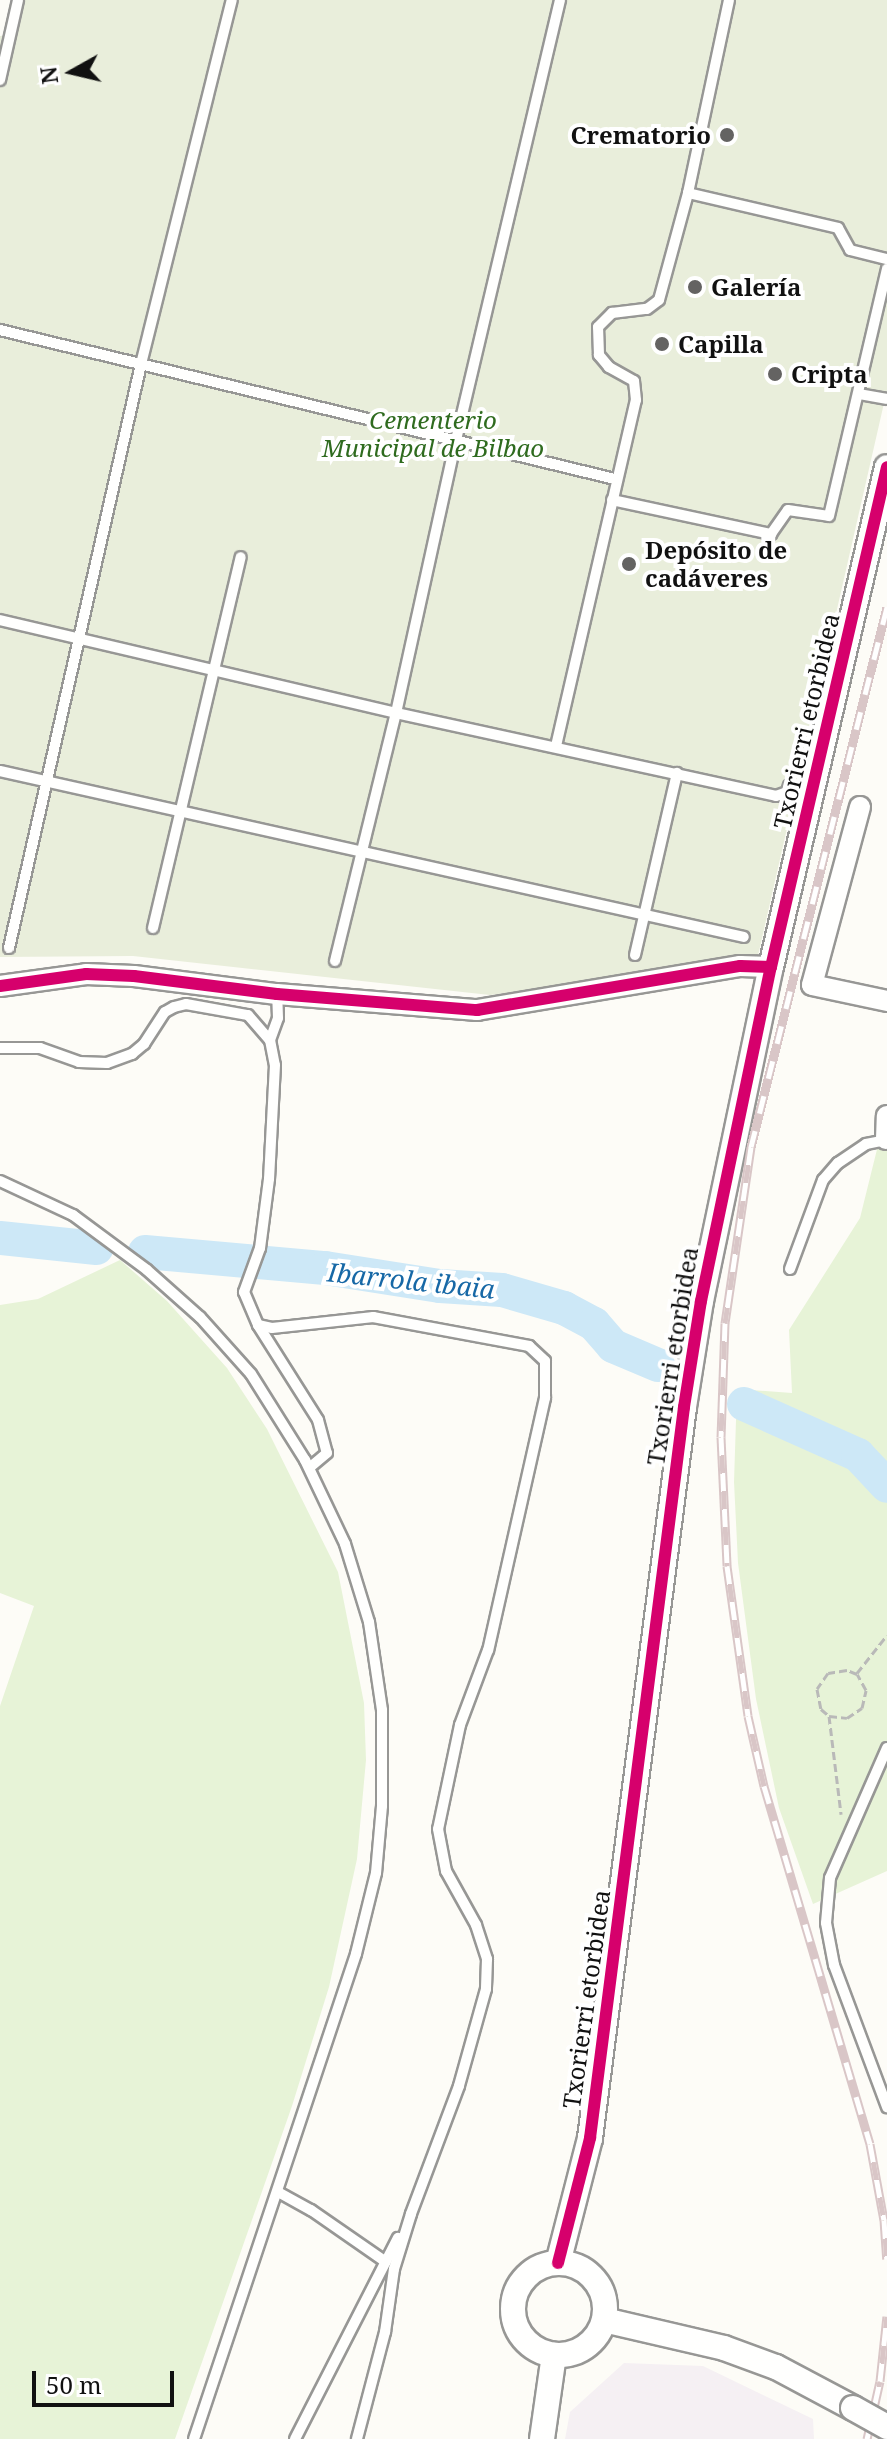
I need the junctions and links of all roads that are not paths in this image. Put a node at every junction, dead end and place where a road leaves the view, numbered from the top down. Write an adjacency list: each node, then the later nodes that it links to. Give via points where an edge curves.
1 (18, 0): 5 (lane)
2 (232, 0): 10 (lane)
3 (560, 0): 13 (lane)
4 (729, 0): 6 (lane)
5 (0, 80)
6 (688, 193): 7 (lane, via 838,228 850,250); 15 (lane, via 659,300 647,309 612,313 598,327 599,355 634,381 636,391)
7 (887, 259)
8 (887, 269): 11 (lane)
9 (0, 330): 10 (lane)
10 (141, 364): 13 (lane); 19 (lane)
11 (859, 394): 12 (lane); 16 (lane, via 829,516 788,510 771,534)
12 (887, 399)
13 (456, 440): 15 (lane); 21 (lane)
14 (887, 467): 36 (street, Txorierri etorbidea)
15 (615, 479): 16 (lane)
16 (612, 500): 22 (lane)
17 (241, 557): 20 (lane)
18 (0, 620): 19 (lane)
19 (79, 638): 20 (lane); 25 (lane)
20 (214, 670): 21 (lane); 28 (lane)
21 (396, 713): 22 (lane); 29 (lane)
22 (556, 746): 24 (lane)
23 (0, 771): 25 (lane)
24 (677, 773): 26 (lane, via 776,796 787,792); 30 (lane)
25 (45, 781): 28 (lane); 33 (lane)
26 (789, 785)
27 (860, 807): 39 (street, via 812,985)
28 (181, 812): 29 (lane); 31 (lane)
29 (361, 853): 30 (lane); 35 (lane)
30 (644, 915): 32 (lane); 34 (lane)
31 (153, 928)
32 (744, 937)
33 (9, 948)
34 (635, 955)
35 (335, 961)
36 (771, 967): 38 (street, via 740,966 477,1010); 53 (street, Txorierri etorbidea, via 723,1185 684,1407 590,2138)
37 (0, 986): 38 (street, via 86,974)
38 (277, 994): 40 (lane, via 278,1018)
39 (887, 1001)
40 (270, 1040): 41 (lane, via 248,1015 186,1004 165,1012 132,1054 107,1063 79,1062 40,1048); 46 (lane, via 275,1080 269,1179 260,1248 244,1292)
41 (0, 1048)
42 (887, 1116): 43 (street)
43 (886, 1140): 45 (lane, via 866,1144 823,1180)
44 (0, 1181): 47 (lane, via 73,1215 200,1317 251,1374)
45 (790, 1269)
46 (258, 1325): 47 (lane, via 318,1420 327,1453); 51 (lane, via 373,1317 529,1346 545,1361 545,1398 529,1472 488,1650 460,1725 438,1829 446,1871 476,1925 487,1959 486,1989 459,2086)
47 (309, 1468): 50 (lane, via 345,1544 369,1622 382,1710 382,1806 376,1873 356,1954)
48 (887, 1748): 49 (lane, via 830,1878 826,1923 834,1965)
49 (887, 2107)
50 (278, 2192): 52 (lane); 57 (lane)
51 (411, 2214): 52 (lane); 59 (lane)
52 (386, 2262): 58 (lane)
53 (558, 2263): 54 (street, via 572,2265 595,2280); 55 (street, via 543,2265 519,2285 513,2315 527,2342)
54 (604, 2320): 55 (street, via 580,2350); 56 (street, bridge, via 724,2348 776,2367)
55 (554, 2355): 60 (street)
56 (887, 2427)
57 (194, 2439)
58 (295, 2439)
59 (357, 2439)
60 (542, 2439)

